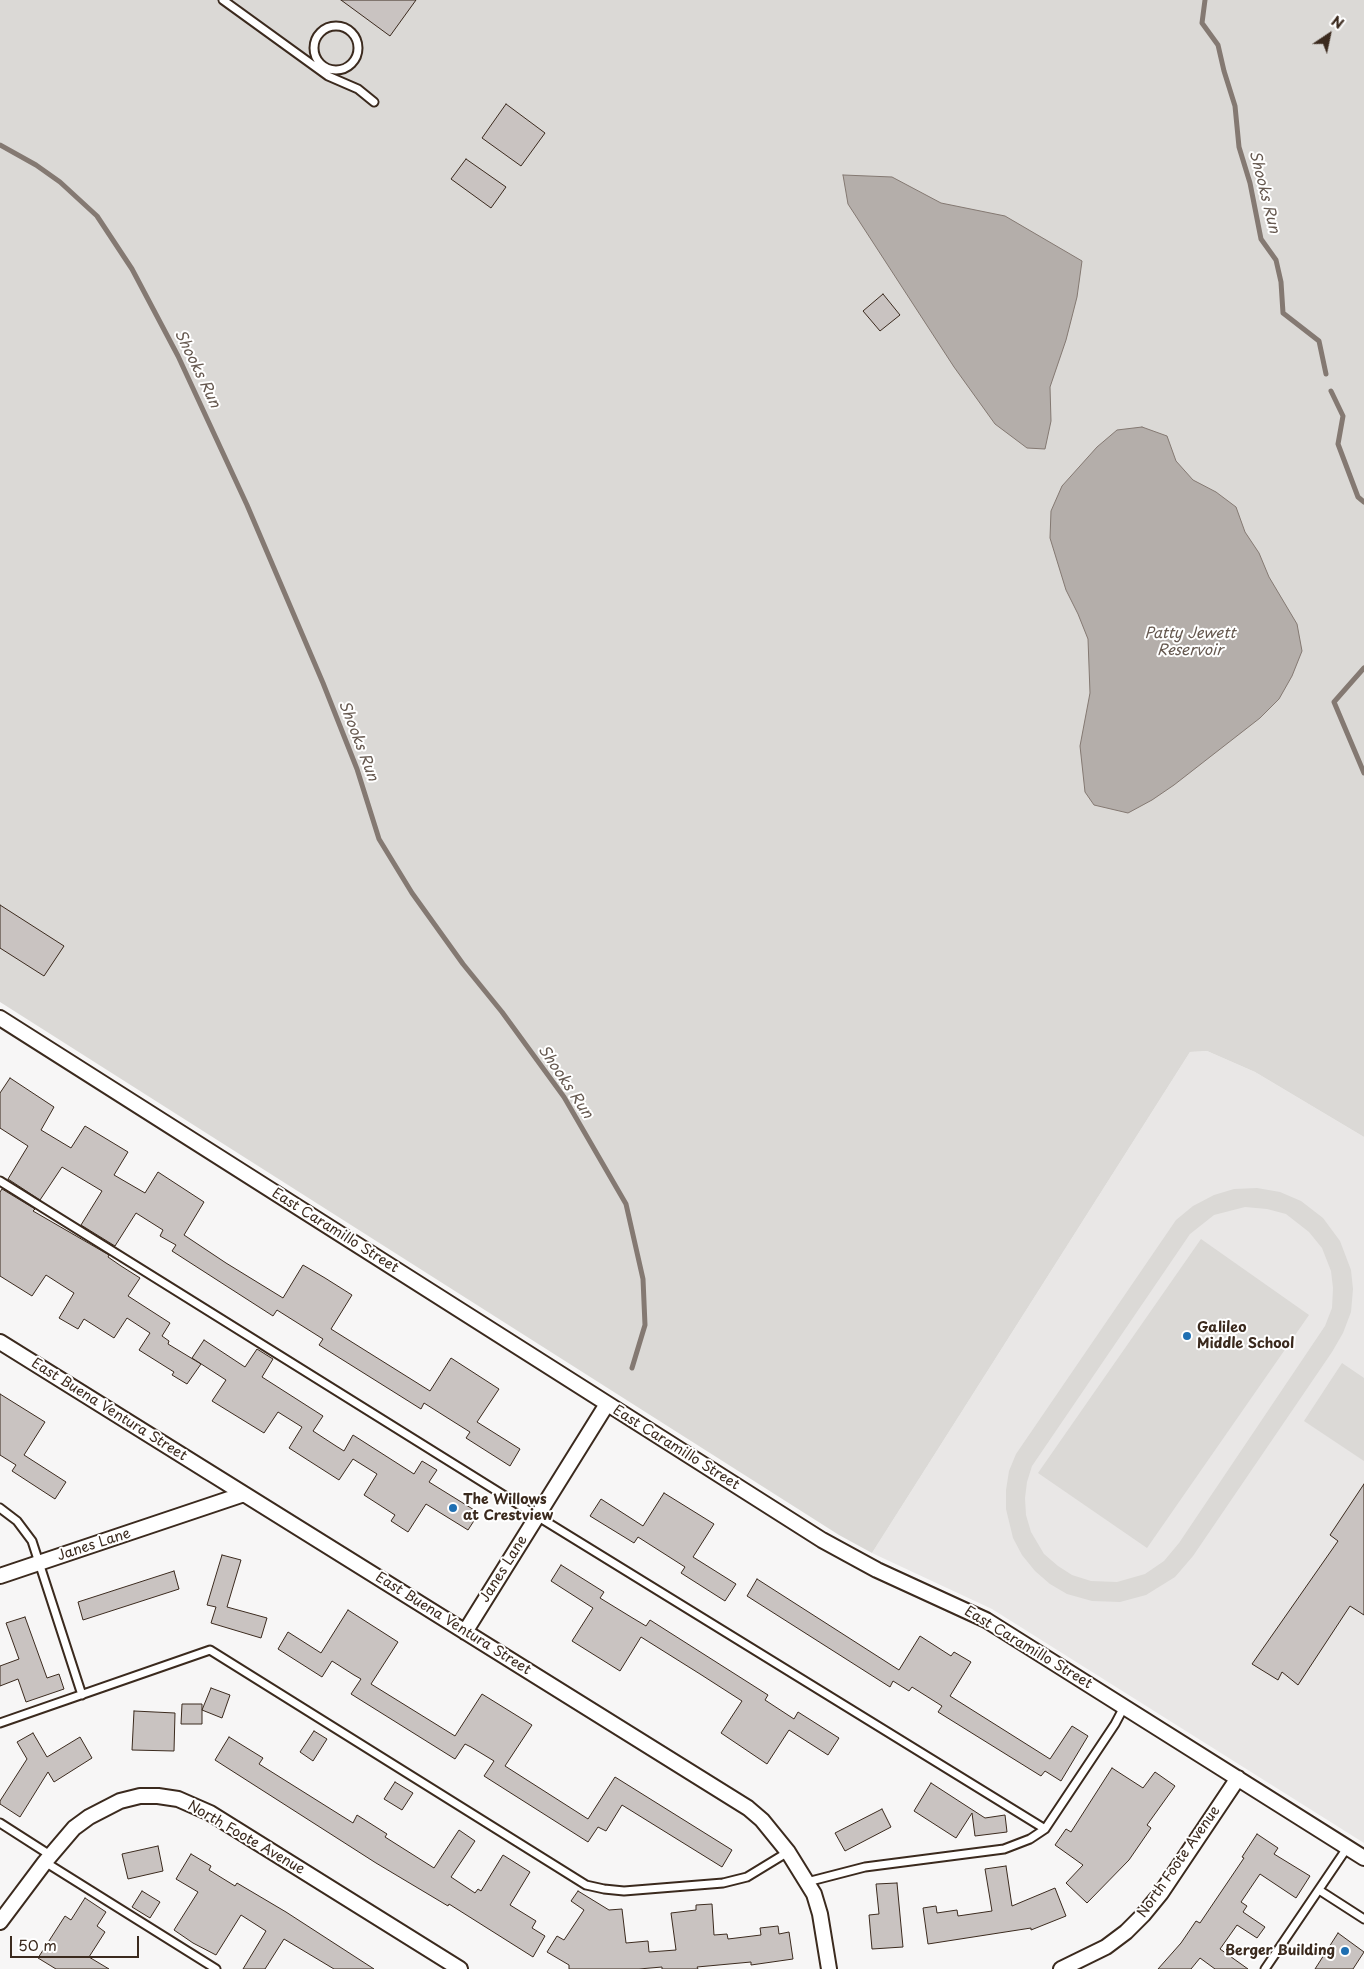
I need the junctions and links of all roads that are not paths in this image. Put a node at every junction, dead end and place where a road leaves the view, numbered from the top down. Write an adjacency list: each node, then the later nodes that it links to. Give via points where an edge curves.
1 (223, 0): 2 (lane)
2 (321, 68): 2 (lane, via 340,70 353,63 358,50 350,30 329,26 318,35 314,49); 3 (lane, via 328,76 358,89)
3 (374, 102)
4 (0, 1018): 7 (street, East Caramillo Street)
5 (0, 1182): 10 (lane)
6 (0, 1342): 8 (street, East Buena Ventura Street)
7 (607, 1404): 10 (street, Janes Lane); 15 (street, East Caramillo Street, via 822,1540 877,1570 986,1620)
8 (244, 1494): 11 (street, Janes Lane); 13 (street, East Buena Ventura Street)
9 (0, 1508): 11 (lane, via 28,1533)
10 (537, 1516): 13 (street, Janes Lane); 19 (lane)
11 (39, 1563): 12 (street, Janes Lane); 14 (lane)
12 (0, 1576)
13 (465, 1632): 21 (street, East Buena Ventura Street, via 748,1808)
14 (82, 1695): 16 (lane); 21 (lane, via 210,1650 586,1885 624,1891 723,1883 747,1877)
15 (1124, 1706): 17 (street, East Caramillo Street); 19 (lane)
16 (0, 1723)
17 (1238, 1778): 20 (street, East Caramillo Street); 31 (street, North Foote Avenue, via 1143,1916 1106,1947)
18 (0, 1824): 22 (lane)
19 (1045, 1829): 24 (lane, via 1004,1849 864,1867)
20 (1347, 1848): 23 (street, East Caramillo Street); 25 (lane)
21 (788, 1852): 24 (street, East Buena Ventura Street)
22 (48, 1858): 27 (street, North Foote Avenue); 28 (lane); 29 (street, North Foote Avenue, via 74,1828 112,1804 140,1796 178,1799 210,1813)
23 (1364, 1858)
24 (807, 1882): 30 (street, East Buena Ventura Street, via 820,1914)
25 (1319, 1890): 26 (lane); 32 (lane)
26 (1364, 1919)
27 (0, 1922)
28 (216, 1969)
29 (460, 1969)
30 (829, 1969)
31 (1061, 1969)
32 (1265, 1969)

